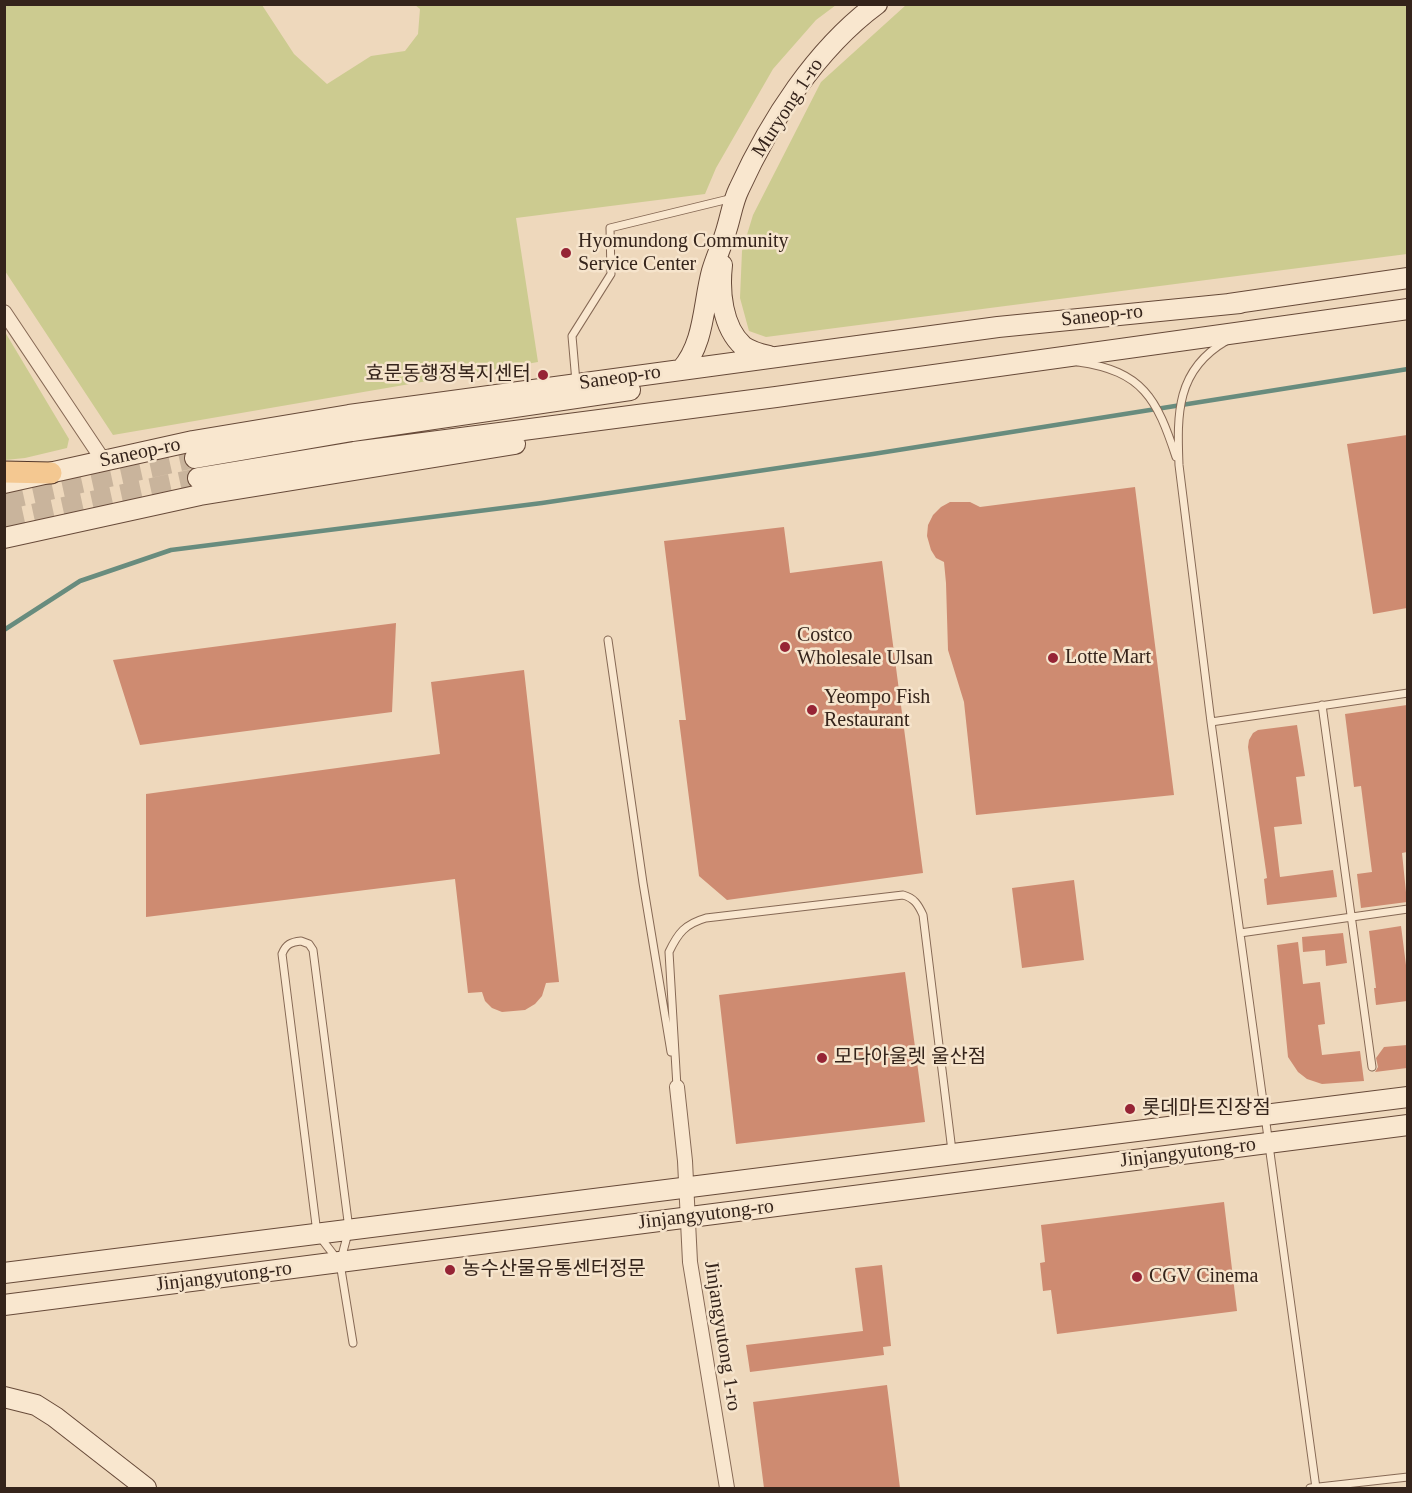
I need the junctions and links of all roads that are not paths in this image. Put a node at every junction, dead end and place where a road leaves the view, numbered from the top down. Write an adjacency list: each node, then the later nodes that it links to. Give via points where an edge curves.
1 (877, 4): 2 (main road, Muryong 1-ro, via 832,42 803,80 754,159)
2 (736, 198): 3 (main road, Muryong 1-ro); 12 (lane, via 610,228 611,274 572,336)
3 (727, 230): 9 (main road, via 722,270 726,318 744,346); 11 (main road, via 713,269 695,347)
4 (1407, 278): 5 (main road, Saneop-ro)
5 (1240, 303): 9 (main road, Saneop-ro, via 998,327); 14 (main road, Saneop-ro, via 352,430)
6 (1407, 309): 8 (main road, Saneop-ro)
7 (4, 312): 15 (street)
8 (1242, 332): 10 (main road, Saneop-ro); 16 (lane, via 1212,350 1189,379 1179,408)
9 (771, 357): 11 (main road, Saneop-ro)
10 (1052, 359): 13 (main road, Saneop-ro); 16 (lane, via 1092,364 1131,378 1155,404)
11 (681, 369): 12 (main road, Saneop-ro)
12 (576, 384): 15 (main road, Saneop-ro, via 338,417)
13 (776, 397): 19 (main road, Saneop-ro, via 354,452); 21 (main road, Saneop-ro, via 246,487)
14 (195, 458)
15 (103, 460): 18 (main road, Saneop-ro)
16 (1179, 465): 27 (lane)
17 (4, 472): 18 (main road)
18 (51, 473): 20 (main road, Saneop-ro)
19 (198, 478)
20 (4, 483)
21 (37, 530): 22 (main road, Saneop-ro); 23 (main road)
22 (4, 538)
23 (4, 545)
24 (608, 640): 32 (lane)
25 (1407, 693): 26 (lane)
26 (1322, 705): 27 (lane); 29 (lane)
27 (1211, 722): 30 (lane)
28 (1407, 909): 29 (lane)
29 (1351, 917): 30 (lane); 31 (lane)
30 (1240, 933): 34 (lane)
31 (1372, 1067)
32 (677, 1087): 37 (lane, via 669,952 683,928 706,918 903,895 912,898 923,915); 38 (street, Jinjangyutong 1-ro)
33 (1407, 1097): 34 (main road, Jinjangyutong-ro)
34 (1265, 1115): 36 (lane); 37 (main road, Jinjangyutong-ro)
35 (1407, 1125): 36 (main road, Jinjangyutong-ro)
36 (1269, 1143): 39 (main road, Jinjangyutong-ro); 50 (lane)
37 (952, 1155): 38 (main road, Jinjangyutong-ro)
38 (686, 1189): 39 (street, Jinjangyutong 1-ro); 40 (main road, Jinjangyutong-ro)
39 (687, 1218): 42 (main road, Jinjangyutong-ro); 49 (street, Jinjangyutong 1-ro, via 690,1262)
40 (349, 1229): 41 (main road, Jinjangyutong-ro); 41 (lane, via 314,950 301,940 291,942 282,954); 42 (lane)
41 (317, 1233): 42 (lane); 43 (main road, Jinjangyutong-ro)
42 (340, 1263): 44 (main road, Jinjangyutong-ro); 45 (lane)
43 (4, 1273)
44 (4, 1305)
45 (353, 1344)
46 (4, 1397): 48 (main road, via 36,1405)
47 (1407, 1477): 50 (lane)
48 (146, 1488)
49 (727, 1488)
50 (1313, 1488)

